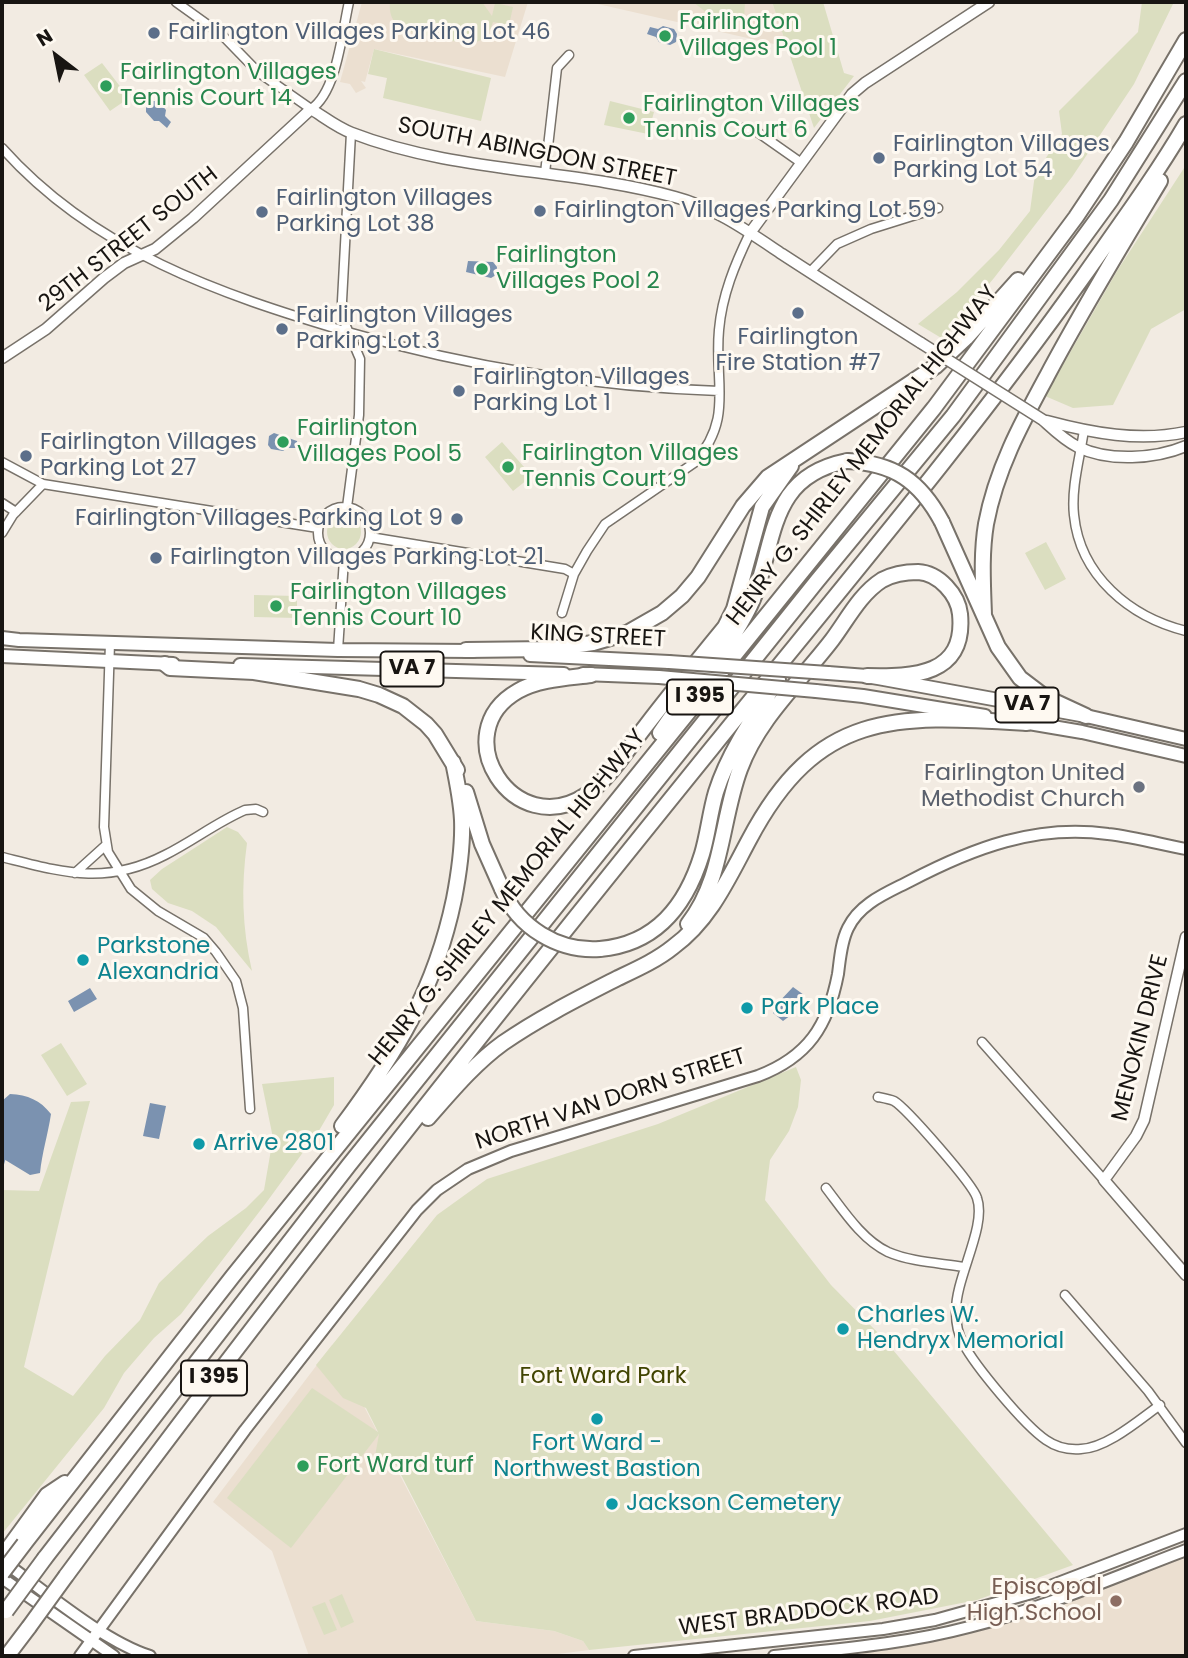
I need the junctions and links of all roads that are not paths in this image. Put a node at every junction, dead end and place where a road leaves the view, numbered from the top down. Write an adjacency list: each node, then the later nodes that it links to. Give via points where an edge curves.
1 (176, 2): 8 (street, SOUTH ABINGDON STREET, via 222,34 258,72)
2 (349, 2): 8 (street, 29TH STREET SOUTH, via 329,87)
3 (989, 2): 13 (street, via 852,94)
4 (1186, 40): 7 (highway, HENRY G. SHIRLEY MEMORIAL HIGHWAY / I 395)
5 (569, 55): 14 (street, via 557,68)
6 (1186, 81): 84 (highway, bridge, via 1111,200 953,416 349,1165)
7 (1148, 105): 28 (highway, via 1016,284 966,338 936,366); 59 (highway, HENRY G. SHIRLEY MEMORIAL HIGHWAY / I 395, via 1076,217 934,408)
8 (311, 109): 11 (street, SOUTH ABINGDON STREET); 17 (street, 29TH STREET SOUTH, via 193,218)
9 (744, 128): 13 (street, via 753,129)
10 (1184, 128): 40 (highway, I 395, via 1026,358); 42 (highway, via 1164,174 1083,309 1010,445 986,525)
11 (351, 133): 14 (street, SOUTH ABINGDON STREET, via 432,156); 19 (street, via 342,301)
12 (2, 148): 17 (street, via 30,179)
13 (800, 162): 16 (street)
14 (545, 173): 16 (street, SOUTH ABINGDON STREET, via 676,197)
15 (938, 208): 18 (street, via 837,244)
16 (750, 233): 18 (street, SOUTH ABINGDON STREET); 21 (street, via 722,308)
17 (140, 256): 19 (street, via 204,285); 20 (street, 29TH STREET SOUTH, via 124,263 46,329)
18 (810, 272): 22 (street, SOUTH ABINGDON STREET, bridge)
19 (348, 331): 21 (street, via 448,359 551,376); 33 (street, via 360,371)
20 (2, 358)
21 (719, 391): 39 (street, via 720,413 705,451 605,524)
22 (1043, 420): 23 (street); 27 (street)
23 (1084, 430): 25 (street); 27 (street)
24 (1186, 432): 25 (street)
25 (1138, 437): 29 (street, via 1139,448)
26 (1186, 446): 29 (street)
27 (1081, 449): 29 (street, via 1105,455); 43 (street, via 1074,514 1090,566 1130,606)
28 (801, 454): 47 (highway, via 768,477 743,506 691,586 650,620 610,639 576,646); 51 (highway, via 762,508 725,627 609,773 583,797 555,806 531,804 510,793 496,777 488,756 492,716 525,688)
29 (1149, 456)
30 (2, 462): 31 (street)
31 (43, 484): 34 (street); 35 (street)
32 (2, 503): 34 (street)
33 (347, 507): 35 (street, via 328,512); 37 (street, via 365,518)
34 (16, 512): 36 (street)
35 (318, 528): 38 (street, via 324,550)
36 (2, 533)
37 (370, 537): 38 (street, via 361,553); 39 (street)
38 (344, 559): 46 (street)
39 (574, 574): 41 (street)
40 (825, 611): 57 (highway, bridge, via 744,732 716,791 701,856 685,893 670,918 639,940 583,950 555,942 529,926 507,902); 72 (highway, I 395, via 555,942)
41 (562, 613)
42 (984, 615): 53 (highway, via 998,647 1020,678 1045,697); 59 (highway, bridge, via 942,522 916,484 898,471 867,462 847,461 808,475 774,521 755,594 731,640 684,698)
43 (1186, 631)
44 (2, 638): 45 (main road, KING STREET / VA 7)
45 (110, 643): 46 (main road, KING STREET / VA 7); 49 (street)
46 (338, 650): 47 (main road, KING STREET / VA 7)
47 (466, 650): 52 (main road, KING STREET / VA 7, bridge)
48 (2, 656): 49 (main road, KING STREET / VA 7)
49 (110, 662): 50 (main road, KING STREET / VA 7); 60 (street)
50 (165, 664): 51 (main road, KING STREET / VA 7); 57 (highway, via 170,668 254,672 379,695 426,724)
51 (591, 675): 54 (main road, KING STREET / VA 7, bridge, via 863,696)
52 (867, 676): 53 (main road, KING STREET / VA 7); 66 (highway, via 906,677 942,664 961,630 956,598 947,587 922,572 882,580 769,714 739,771 715,873 704,898 677,937)
53 (1086, 716): 55 (main road, KING STREET / VA 7)
54 (1027, 723): 56 (main road, KING STREET / VA 7); 66 (highway, via 907,720 854,733 827,747 778,792 704,917 685,938)
55 (1186, 739)
56 (1186, 756)
57 (453, 762): 75 (highway, via 462,822 458,879 428,987 379,1076)
58 (263, 812): 63 (street, via 245,810 165,855)
59 (599, 820): 75 (highway, HENRY G. SHIRLEY MEMORIAL HIGHWAY / I 395)
60 (106, 845): 63 (street); 64 (street)
61 (1186, 849): 85 (main road, NORTH VAN DORN STREET, via 1105,834 1060,832 1004,840 956,858 884,894 856,915 845,937 826,1017 812,1041 788,1062 758,1076 511,1151 477,1164 446,1184 417,1210 329,1320)
62 (2, 857): 64 (street)
63 (119, 871): 64 (street); 69 (street, via 136,896 204,938 236,981 243,1008)
64 (75, 873)
65 (1186, 937): 70 (street, MENOKIN DRIVE, via 1144,1120)
66 (653, 960): 72 (highway, via 524,1030 476,1066)
67 (982, 1042): 70 (street)
68 (878, 1097): 73 (street, via 895,1101 912,1118 977,1197 979,1215)
69 (250, 1109)
70 (1104, 1180): 74 (street)
71 (826, 1188): 73 (street, via 885,1251)
72 (328, 1232): 87 (highway, I 395, bridge)
73 (964, 1267): 77 (street, via 956,1311 963,1343 1046,1441 1068,1449 1093,1447)
74 (1186, 1275)
75 (233, 1276): 80 (highway, HENRY G. SHIRLEY MEMORIAL HIGHWAY / I 395)
76 (1065, 1295): 77 (street)
77 (1160, 1405): 78 (street)
78 (1186, 1443)
79 (1186, 1534): 91 (main road, WEST BRADDOCK ROAD, via 1031,1593 935,1620)
80 (19, 1542): 82 (highway); 83 (highway, HENRY G. SHIRLEY MEMORIAL HIGHWAY / I 395, bridge)
81 (1186, 1550): 92 (main road, WEST BRADDOCK ROAD, via 968,1628 896,1642)
82 (2, 1559): 85 (main road)
83 (2, 1576): 86 (main road)
84 (4, 1614)
85 (98, 1629): 86 (main road, NORTH VAN DORN STREET); 90 (main road)
86 (90, 1641): 88 (main road, NORTH VAN DORN STREET); 89 (main road)
87 (7, 1656)
88 (80, 1656)
89 (114, 1656)
90 (150, 1656)
91 (634, 1656)
92 (774, 1656)

